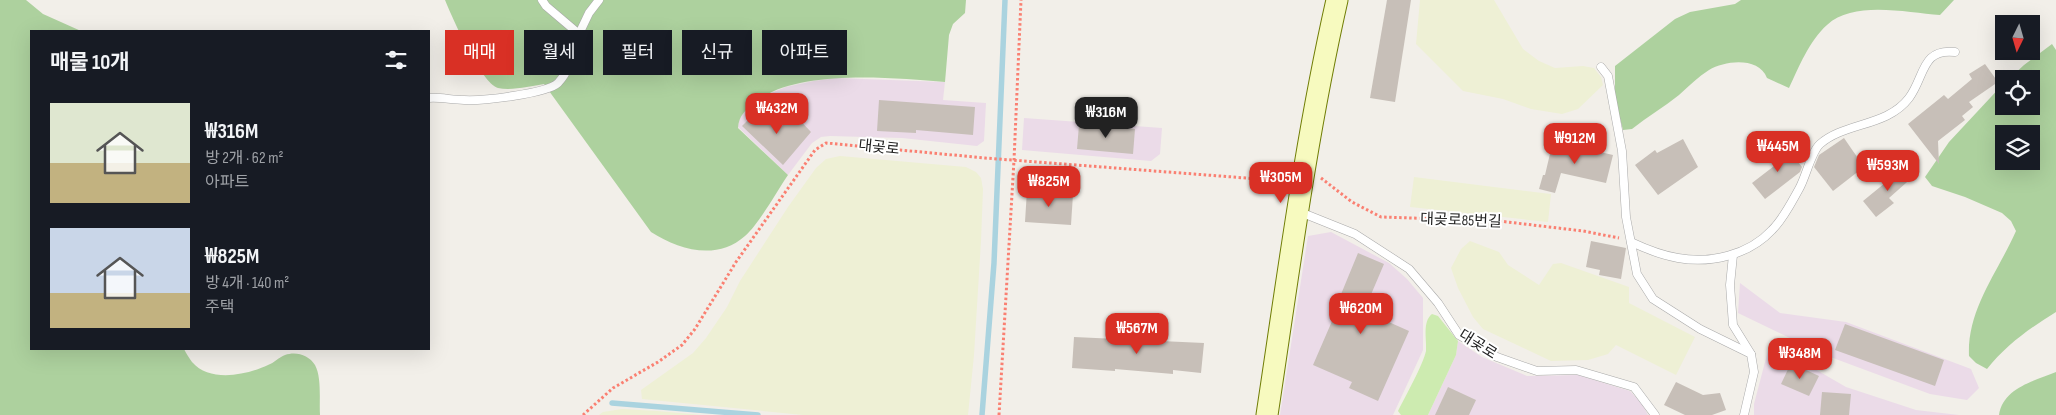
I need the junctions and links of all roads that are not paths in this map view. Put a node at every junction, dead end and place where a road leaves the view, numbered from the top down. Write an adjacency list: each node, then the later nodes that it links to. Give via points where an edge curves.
1 (542, 0): 4 (lane)
2 (599, 0): 5 (lane)
3 (1337, 0): 10 (street, via 1321,69)
4 (574, 30)
5 (581, 30)
6 (1955, 52): 12 (lane, via 1934,54 1910,98 1894,112 1865,126 1832,135 1818,146 1802,184 1772,231)
7 (1600, 67): 11 (lane, via 1608,76 1622,151 1626,217)
8 (564, 75): 9 (lane, via 556,84 543,90 465,100)
9 (430, 98)
10 (1298, 211): 14 (street); 15 (lane, 대곶로, via 1355,234 1410,270 1459,335 1496,357 1537,371 1576,370 1634,387)
11 (1631, 242): 12 (lane, via 1679,258); 13 (lane, via 1637,274 1653,299 1700,329)
12 (1733, 255): 13 (lane, via 1730,285 1733,325)
13 (1751, 354): 16 (lane, via 1754,372)
14 (1267, 415)
15 (1655, 415)
16 (1744, 415)

